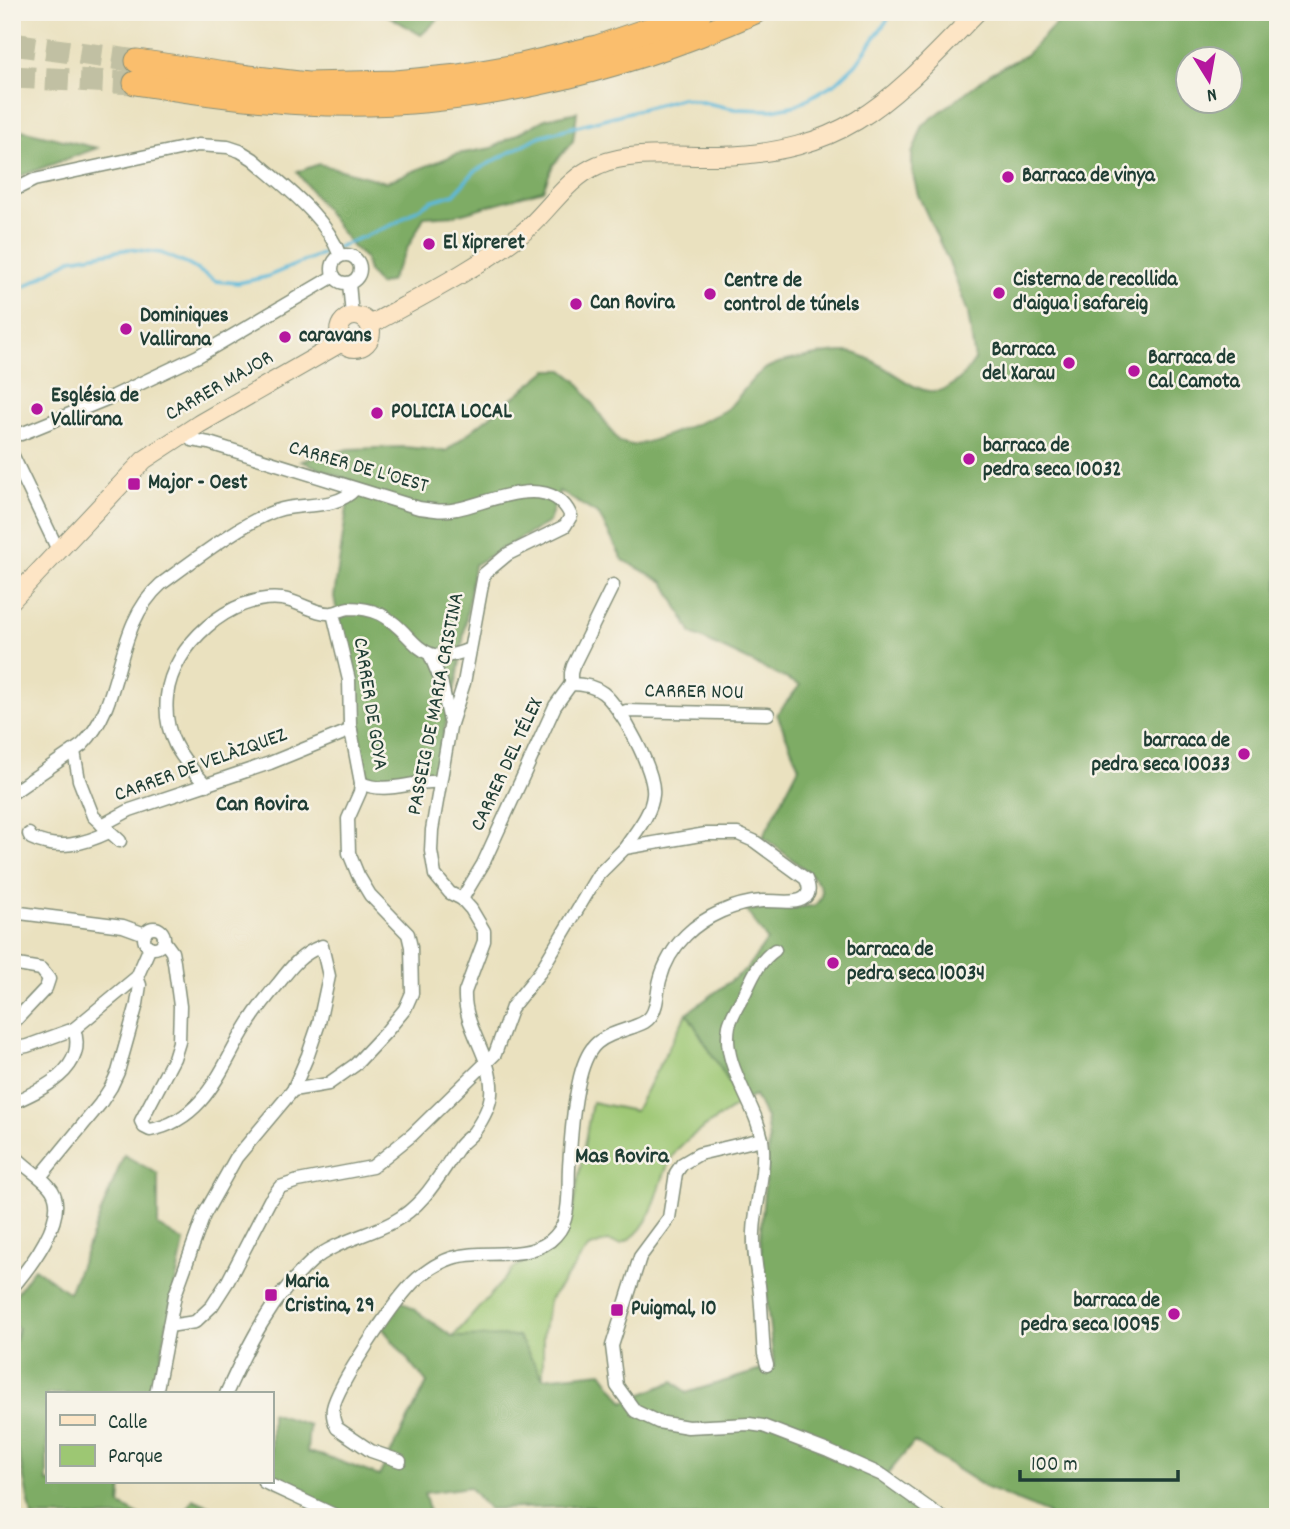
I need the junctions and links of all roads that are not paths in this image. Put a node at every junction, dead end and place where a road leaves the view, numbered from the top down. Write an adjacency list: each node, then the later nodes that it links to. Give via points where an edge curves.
1 (700, 12): 2 (highway, via 597,47 458,76 307,84 225,74 136,72 231,98 307,103 462,97 609,66 694,39)
2 (755, 12)
3 (977, 12): 9 (street, via 904,86 853,124 779,151 600,163 576,178 504,247)
4 (12, 191): 5 (street, via 34,180 198,145 228,147 253,159 313,215 335,242)
5 (340, 256): 6 (street, via 332,266); 7 (street, via 354,257 359,265 357,278)
6 (334, 276): 7 (street); 13 (street, via 198,356)
7 (349, 283): 8 (street)
8 (352, 316): 9 (street, via 362,317); 10 (street, via 339,328)
9 (370, 325): 10 (street, via 370,339 362,347 352,349)
10 (342, 342): 11 (street, CARRER MAJOR)
11 (199, 424): 12 (street, CARRER MAJOR); 14 (street)
12 (183, 435): 14 (street, CARRER DE L'OEST); 19 (street, CARRER MAJOR, via 144,460)
13 (16, 436)
14 (209, 443): 17 (street, CARRER DE L'OEST)
15 (12, 454): 16 (street)
16 (16, 470): 19 (street)
17 (355, 489): 18 (street, CARRER DE L'OEST, via 439,511 516,493 543,493 563,502); 30 (street, via 343,499 264,516 155,590 133,621 99,722)
18 (571, 516): 23 (street, PASSEIG DE MARIA CRISTINA, via 565,526 508,554 484,573)
19 (58, 550): 21 (street, CARRER MAJOR)
20 (613, 585): 25 (street, via 573,666)
21 (12, 600)
22 (333, 613): 24 (street, via 349,608 381,614); 29 (street, CARRER DE GOYA, via 349,680); 33 (street, via 280,598 261,600 210,624 187,646 170,677 166,722 173,743)
23 (470, 649): 24 (street); 28 (street, PASSEIG DE MARIA CRISTINA)
24 (430, 655): 28 (street, via 441,681)
25 (571, 684): 26 (street, CARRER DEL TÉLEX, via 596,689); 39 (street, CARRER DEL TÉLEX, via 555,706 483,864)
26 (620, 714): 27 (street, CARRER NOU); 38 (street, CARRER DEL TÉLEX, via 654,790 651,807)
27 (768, 714)
28 (450, 727): 31 (street, PASSEIG DE MARIA CRISTINA)
29 (351, 730): 32 (street, CARRER DE GOYA); 33 (street, CARRER DE VELÀZQUEZ)
30 (74, 751): 34 (street); 35 (street, CARRER DE VELÀZQUEZ, via 85,798)
31 (440, 782): 32 (street, via 390,788); 39 (street, PASSEIG DE MARIA CRISTINA, via 432,830 435,875)
32 (361, 783): 51 (street, CARRER DE GOYA, via 348,819 349,853 370,895 408,934 412,992 405,1009 355,1065 328,1083)
33 (205, 785): 35 (street, CARRER DE VELÀZQUEZ, via 130,810)
34 (12, 793)
35 (106, 829): 36 (street, via 79,844 67,845 41,843); 37 (street)
36 (29, 834)
37 (120, 841)
38 (625, 848): 50 (street, via 598,875 540,972 512,1007 495,1054); 61 (street, via 706,834 746,836 803,877 808,892 801,900 740,905 699,923 666,964 651,1016 598,1040 580,1077 569,1198 557,1234 529,1250 452,1258 410,1285 386,1317 332,1412 337,1428 346,1436)
39 (462, 899): 50 (street, PASSEIG DE MARIA CRISTINA, via 484,931 464,999)
40 (12, 912): 41 (street, via 123,926)
41 (145, 934): 42 (street, via 156,928); 43 (street)
42 (164, 941): 43 (street); 51 (street, via 174,962 179,1042 141,1121 144,1126 159,1128 203,1099 259,1007 306,952 322,946 329,976 319,1023)
43 (150, 947): 46 (street)
44 (775, 950): 53 (street, via 755,971 733,1014 728,1042)
45 (12, 964): 47 (street, via 41,969 49,979)
46 (137, 977): 48 (street); 55 (street, via 137,1003 111,1087)
47 (12, 1024)
48 (74, 1029): 49 (street); 52 (street, via 77,1047 64,1071 37,1092)
49 (12, 1049)
50 (486, 1063): 57 (street, via 372,1167 280,1187 212,1306 195,1322); 60 (street, PASSEIG DE MARIA CRISTINA, via 491,1095 486,1110 432,1190 395,1221 308,1265 265,1314)
51 (293, 1090): 57 (street, via 236,1158 204,1215 175,1295)
52 (12, 1103)
53 (762, 1139): 58 (street, via 753,1252); 64 (street, via 699,1154 676,1173 669,1218 640,1258 615,1335 617,1386 635,1410 658,1422 688,1427 763,1426 828,1451 883,1475)
54 (12, 1152): 55 (street)
55 (40, 1177): 56 (street, via 53,1191 56,1217)
56 (12, 1288)
57 (169, 1326): 59 (street)
58 (767, 1365)
59 (156, 1392)
60 (227, 1392)
61 (400, 1461)
62 (268, 1484): 63 (street)
63 (339, 1517)
64 (941, 1517)

